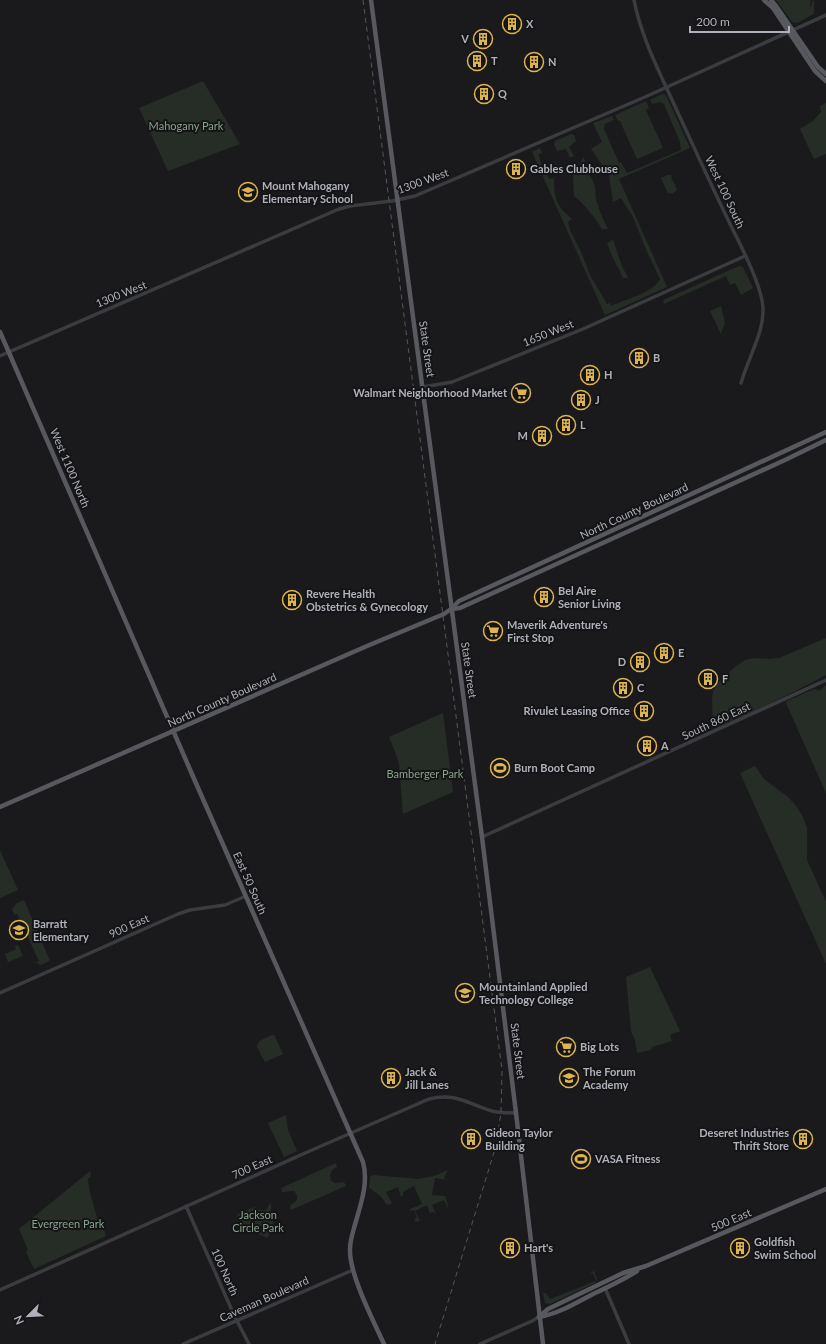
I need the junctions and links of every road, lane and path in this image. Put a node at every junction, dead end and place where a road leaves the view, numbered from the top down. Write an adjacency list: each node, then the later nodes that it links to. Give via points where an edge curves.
1 (371, 0): 10 (main road, State Street)
2 (634, 0): 9 (street, West 100 South, via 641,29)
3 (764, 0): 6 (main road)
4 (770, 0): 6 (main road)
5 (826, 15): 6 (street, 1300 West)
6 (790, 31): 7 (main road); 8 (main road, via 815,71); 9 (street, 1300 West, via 744,54)
7 (826, 74)
8 (826, 81)
9 (666, 87): 10 (street, 1300 West, via 415,196); 11 (street, West 100 South)
10 (398, 200): 13 (street, 1300 West, via 340,209); 16 (main road, State Street)
11 (745, 256): 15 (street, West 100 South, via 763,307 760,334); 16 (street, 1650 West, via 583,329 452,382)
12 (0, 332): 13 (main road, West 1100 North)
13 (9, 352): 14 (street, 1300 West); 20 (main road, West 1100 North)
14 (0, 356)
15 (741, 383)
16 (423, 387): 19 (main road, State Street)
17 (826, 432): 19 (main road, North County Boulevard, via 459,601)
18 (826, 440): 19 (main road, North County Boulevard, via 460,608)
19 (452, 609): 22 (main road, North County Boulevard); 24 (main road, State Street)
20 (122, 612): 22 (main road, East 50 South)
21 (826, 680): 24 (street, South 860 East)
22 (174, 731): 23 (main road, North County Boulevard); 25 (main road, East 50 South)
23 (0, 807)
24 (482, 837): 27 (main road, State Street)
25 (246, 896): 26 (street, 900 East, via 225,905 178,914); 28 (main road, East 50 South)
26 (0, 993)
27 (516, 1112): 28 (street, 700 East, via 492,1111 456,1097 434,1098); 35 (main road, State Street)
28 (351, 1132): 30 (street, 700 East); 32 (main road, East 50 South, via 366,1173 350,1248)
29 (826, 1189): 31 (main road, 500 East)
30 (186, 1206): 34 (street, 700 East); 36 (street, 100 North)
31 (643, 1267): 33 (main road, 500 East); 35 (main road, 500 East, via 622,1273)
32 (353, 1270): 36 (street, Caveman Boulevard); 39 (main road, East 50 South)
33 (605, 1288): 35 (main road, 500 East, via 549,1315); 42 (street)
34 (0, 1290)
35 (539, 1316): 40 (street, 500 East); 41 (main road, State Street)
36 (237, 1320): 37 (street, Caveman Boulevard); 38 (street, 100 North)
37 (183, 1344)
38 (249, 1344)
39 (384, 1344)
40 (480, 1344)
41 (543, 1344)
42 (629, 1344)

